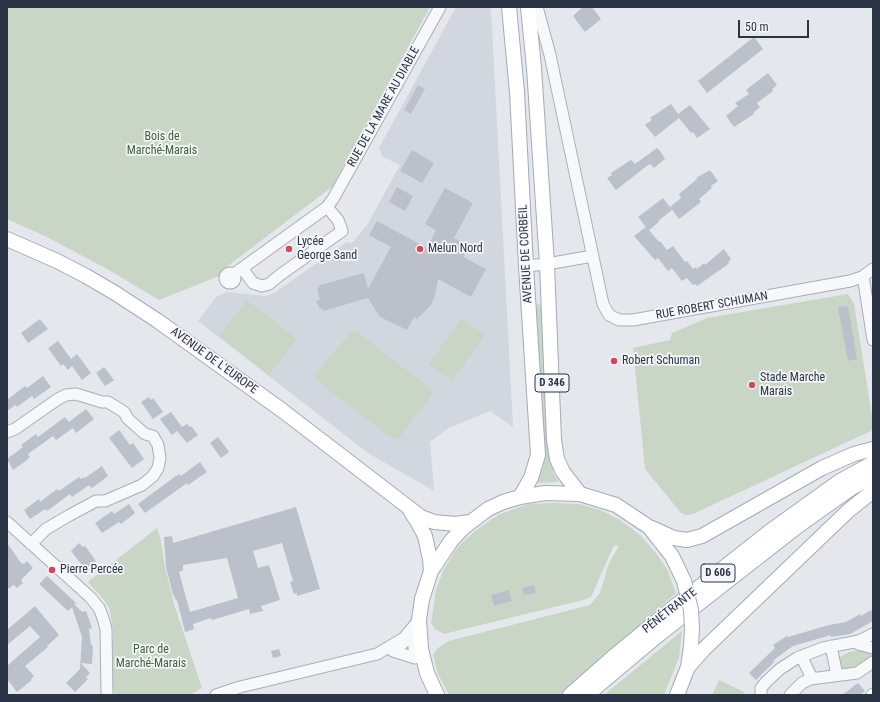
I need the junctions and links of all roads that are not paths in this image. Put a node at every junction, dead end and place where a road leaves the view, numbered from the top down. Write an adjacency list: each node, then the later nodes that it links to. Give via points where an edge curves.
1 (440, 7): 5 (street, RUE DE LA MARE AU DIABLE)
2 (509, 7): 9 (main road, AVENUE DE CORBEIL / D 346, via 517,92)
3 (528, 7): 8 (main road, D 346)
4 (537, 7): 7 (street, RUE ROBERT SCHUMAN, via 550,55)
5 (327, 207): 5 (street, RUE DE LA MARE AU DIABLE, via 338,220 342,231 269,284 262,286 253,283 238,271)
6 (7, 239): 20 (main road, AVENUE DE L'EUROPE, via 75,270 158,320 283,411)
7 (593, 256): 8 (street); 11 (street, RUE ROBERT SCHUMAN, via 602,304 610,316 622,321 776,295)
8 (547, 264): 9 (street); 18 (main road, D 346, via 556,453 563,472)
9 (526, 266): 19 (main road, AVENUE DE CORBEIL / D 346, via 538,455 531,478)
10 (873, 269): 11 (street, RUE ROBERT SCHUMAN)
11 (862, 277): 12 (street)
12 (873, 340)
13 (7, 432): 24 (street, via 58,399 76,394 108,402 124,412 128,420 146,434 153,436 158,445 158,468 142,486 105,501 96,501 46,529)
14 (873, 449): 23 (main road, via 822,468 702,536 687,540 674,538)
15 (873, 463): 40 (main road, PÉNÉTRANTE / D 606, via 840,481 769,532 663,616)
16 (873, 476): 41 (main road, PÉNÉTRANTE / D 606, via 798,526 656,637)
17 (873, 491): 33 (main road, via 848,511 704,649)
18 (580, 494): 19 (main road, via 545,493); 23 (main road, via 616,505)
19 (520, 498): 22 (main road, via 488,509)
20 (407, 507): 22 (main road, AVENUE DE L'EUROPE, via 434,522); 25 (main road, AVENUE DE L'EUROPE, via 425,536)
21 (7, 522): 24 (street)
22 (470, 522): 25 (main road, via 451,541)
23 (649, 527): 33 (main road, bridge, via 672,556 684,580 691,610 692,629)
24 (31, 544): 37 (street, via 99,608 106,629)
25 (431, 571): 26 (main road, via 422,599)
26 (419, 620): 30 (street, via 404,638); 34 (main road, via 421,649)
27 (867, 639): 28 (street); 29 (street, via 858,644)
28 (831, 646): 31 (street); 35 (street)
29 (873, 648)
30 (377, 654): 34 (street, via 407,661); 38 (street)
31 (801, 656): 36 (street); 43 (street, via 780,669 766,682 761,688)
32 (873, 662): 35 (street, via 857,673)
33 (688, 668): 42 (main road)
34 (427, 673): 39 (main road)
35 (837, 675): 36 (street)
36 (812, 678): 44 (street, via 802,683)
37 (107, 695)
38 (216, 695)
39 (437, 695)
40 (570, 695)
41 (587, 695)
42 (677, 695)
43 (760, 695)
44 (790, 695)

